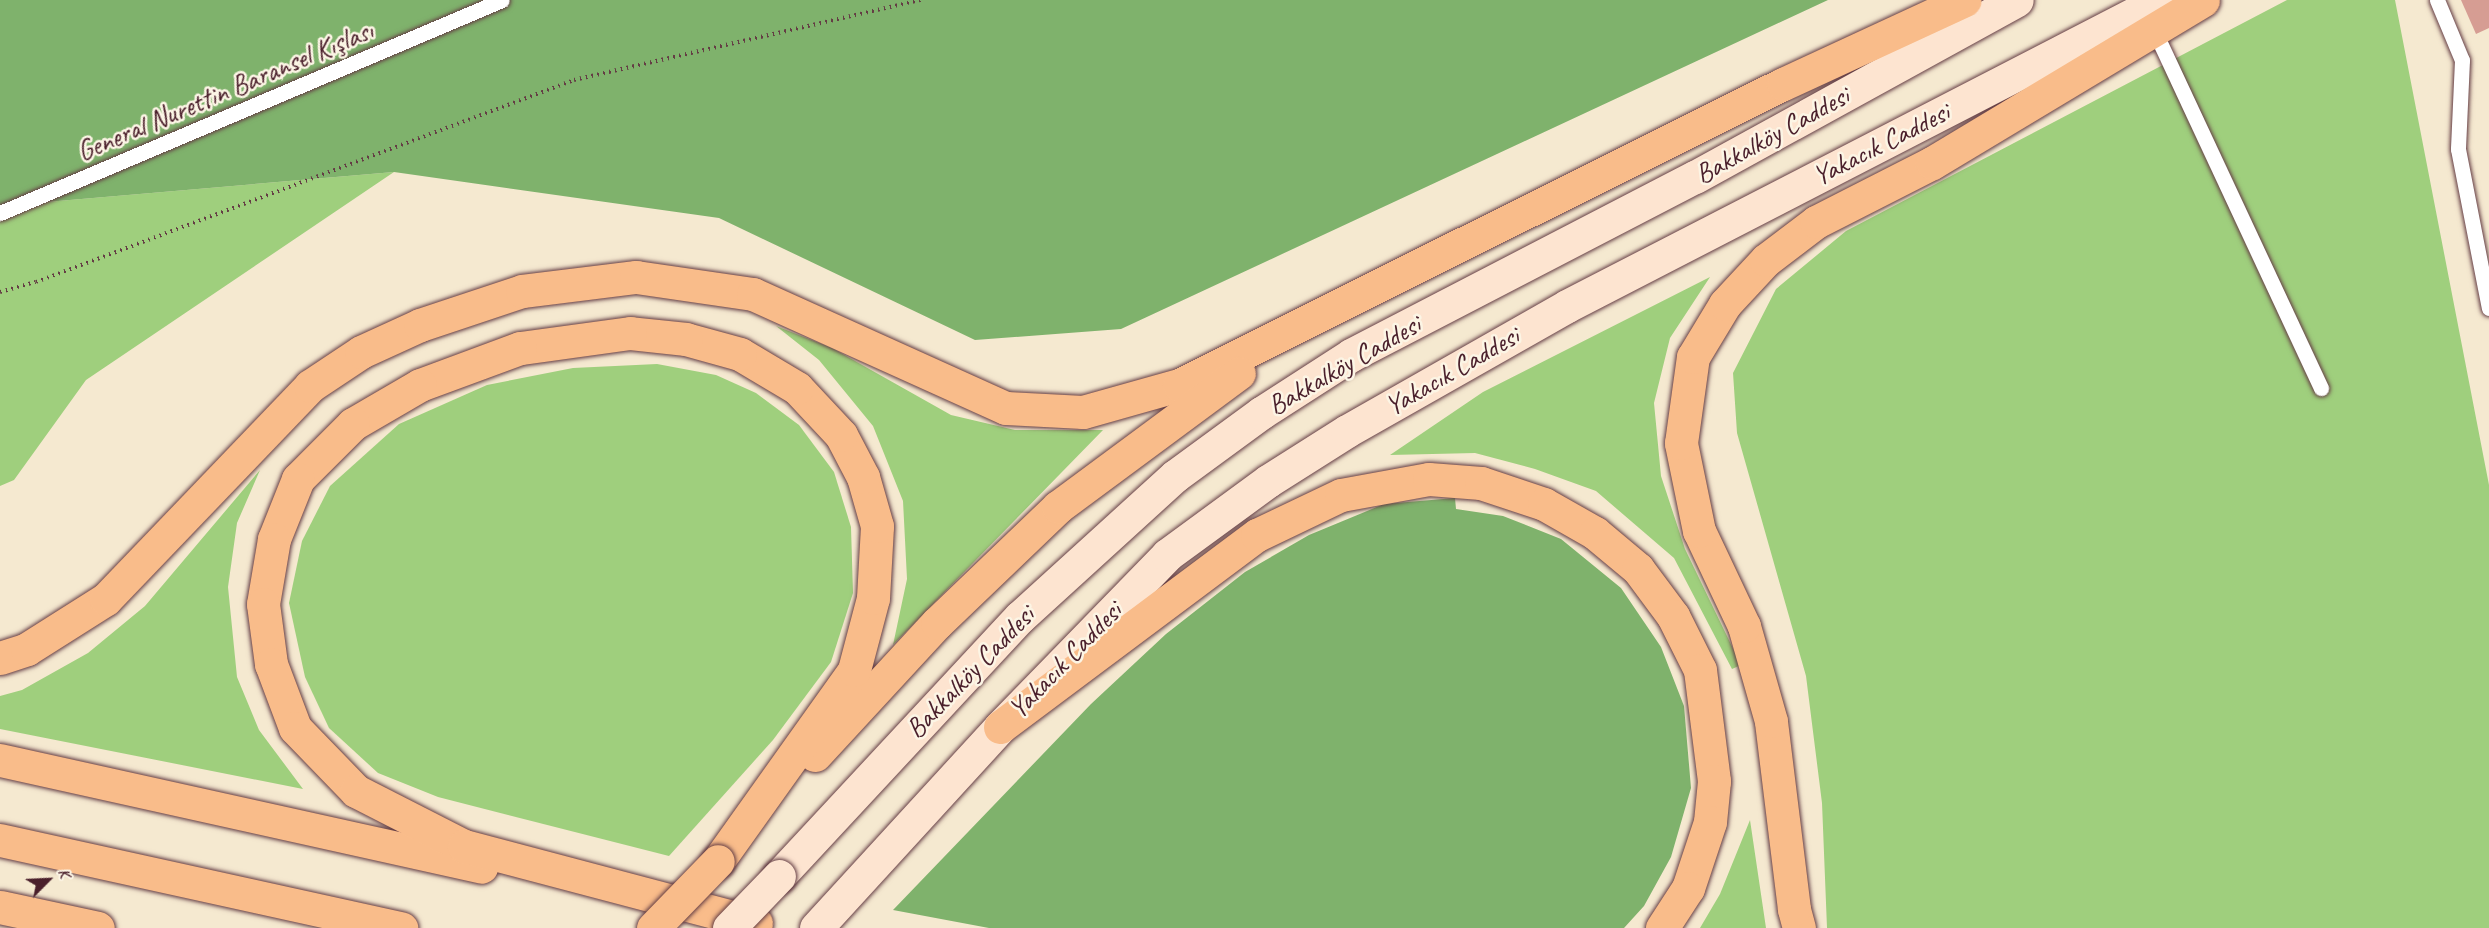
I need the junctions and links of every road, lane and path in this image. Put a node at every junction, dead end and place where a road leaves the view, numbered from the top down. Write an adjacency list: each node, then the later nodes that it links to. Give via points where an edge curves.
1 (502, 0): 9 (lane, General Nurettin Baransel Kışlası)
2 (921, 0): 10 (path, via 574,80 36,282)
3 (1965, 0): 11 (highway, via 1783,84)
4 (2017, 0): 20 (main road, Bakkalköy Caddesi, bridge, via 1695,177 1351,355 1261,413 1175,476 1020,617 779,876)
5 (2161, 0): 15 (main road, Yakacık Caddesi, via 1567,306 1347,431 1268,481 1167,555)
6 (2203, 0): 8 (highway)
7 (2437, 0): 12 (lane, via 2462,60 2458,149)
8 (2155, 32): 13 (lane); 26 (highway, via 1932,164 1816,222 1766,260 1725,304 1694,357 1681,444 1699,531 1744,626 1772,721)
9 (0, 213)
10 (0, 292)
11 (1333, 305): 14 (highway, via 1179,385 1083,412 1006,408 753,294 636,277 522,291 420,325 362,352 310,386 106,599 27,649); 18 (highway, via 1058,507 937,623)
12 (2489, 308)
13 (2321, 388)
14 (0, 658)
15 (1000, 727): 24 (main road, Yakacık Caddesi); 25 (highway, via 1257,535 1341,495 1429,479 1480,483 1544,504 1604,540 1645,579 1673,616 1701,670 1714,781 1710,822 1688,888)
16 (0, 760): 20 (highway)
17 (0, 840): 22 (highway)
18 (718, 861): 20 (highway, via 854,670 873,598 877,526 863,477 841,435 798,388 740,354 686,339 630,333 520,348 420,386 353,424 298,478 274,539 263,604 271,664 295,728 356,791 464,846); 23 (highway, bridge)
19 (0, 907): 21 (highway)
20 (755, 926)
21 (98, 928)
22 (401, 928)
23 (653, 928)
24 (816, 928)
25 (1662, 928)
26 (1799, 928)

